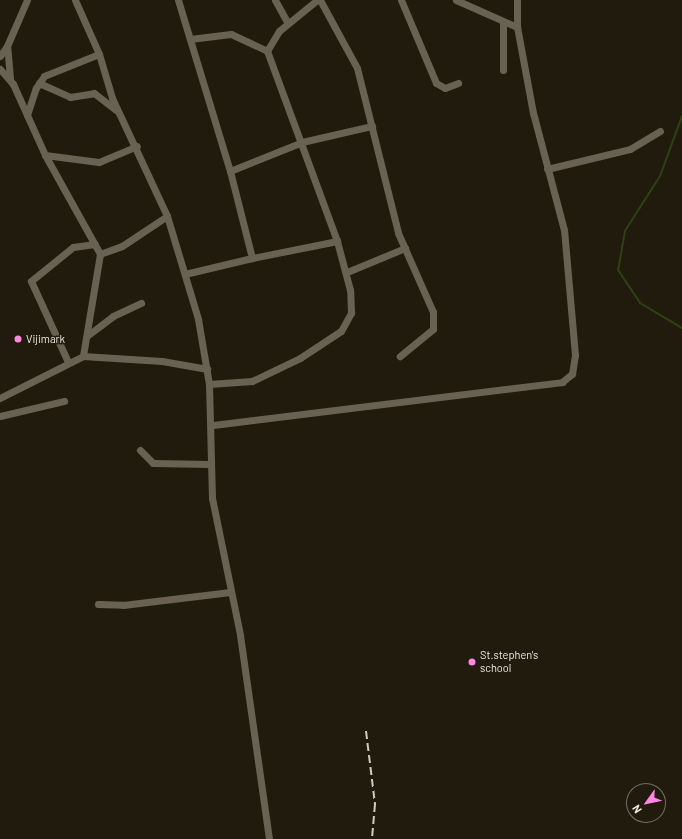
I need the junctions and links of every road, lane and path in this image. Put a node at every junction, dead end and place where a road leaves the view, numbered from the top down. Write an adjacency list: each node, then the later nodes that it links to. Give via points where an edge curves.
1 (27, 0): 14 (street)
2 (75, 0): 16 (street)
3 (178, 0): 13 (street)
4 (275, 0): 11 (street)
5 (317, 0): 11 (street)
6 (320, 0): 25 (street, via 357,68)
7 (401, 0): 22 (street, via 436,83 445,88)
8 (456, 0): 10 (street)
9 (517, 0): 12 (street)
10 (503, 22): 12 (street); 19 (street)
11 (288, 23): 15 (street)
12 (518, 27): 30 (street)
13 (190, 39): 15 (street, via 231,34); 31 (street)
14 (7, 46): 17 (street); 20 (street)
15 (267, 51): 27 (street)
16 (99, 54): 21 (street, via 44,76); 24 (street)
17 (0, 56)
18 (0, 69): 20 (street)
19 (503, 70)
20 (10, 78): 23 (street)
21 (39, 83): 23 (street); 24 (street, via 70,97 94,94)
22 (458, 83)
23 (27, 115): 29 (street)
24 (121, 115): 28 (street)
25 (372, 126): 27 (street); 35 (street)
26 (660, 131): 30 (street, via 630,149)
27 (302, 142): 31 (street); 33 (street)
28 (138, 146): 29 (street, via 99,162); 32 (street)
29 (45, 155): 34 (street)
30 (547, 169): 50 (street, via 562,218 569,268 569,305 575,355 572,374 562,382)
31 (230, 171): 37 (street)
32 (167, 216): 36 (street, via 122,246); 39 (street)
33 (337, 242): 37 (street); 38 (street)
34 (95, 244): 36 (street); 44 (street, via 73,247 30,281)
35 (405, 248): 38 (street); 43 (street, via 428,299 434,323 428,334)
36 (100, 254): 41 (street)
37 (252, 258): 39 (street)
38 (346, 272): 46 (street, via 351,313 341,331 300,358 252,381)
39 (185, 274): 45 (street)
40 (141, 303): 41 (street, via 113,316)
41 (88, 335): 42 (street)
42 (83, 356): 44 (street); 45 (street, via 162,361)
43 (400, 356)
44 (68, 362): 47 (street)
45 (208, 369): 46 (street)
46 (210, 384): 50 (street)
47 (0, 398)
48 (64, 401): 49 (street)
49 (0, 416)
50 (213, 425): 52 (street)
51 (140, 450): 52 (street, via 153,463)
52 (209, 464): 53 (street)
53 (230, 592): 54 (street, via 123,605); 55 (street)
54 (98, 604)
55 (269, 839)

